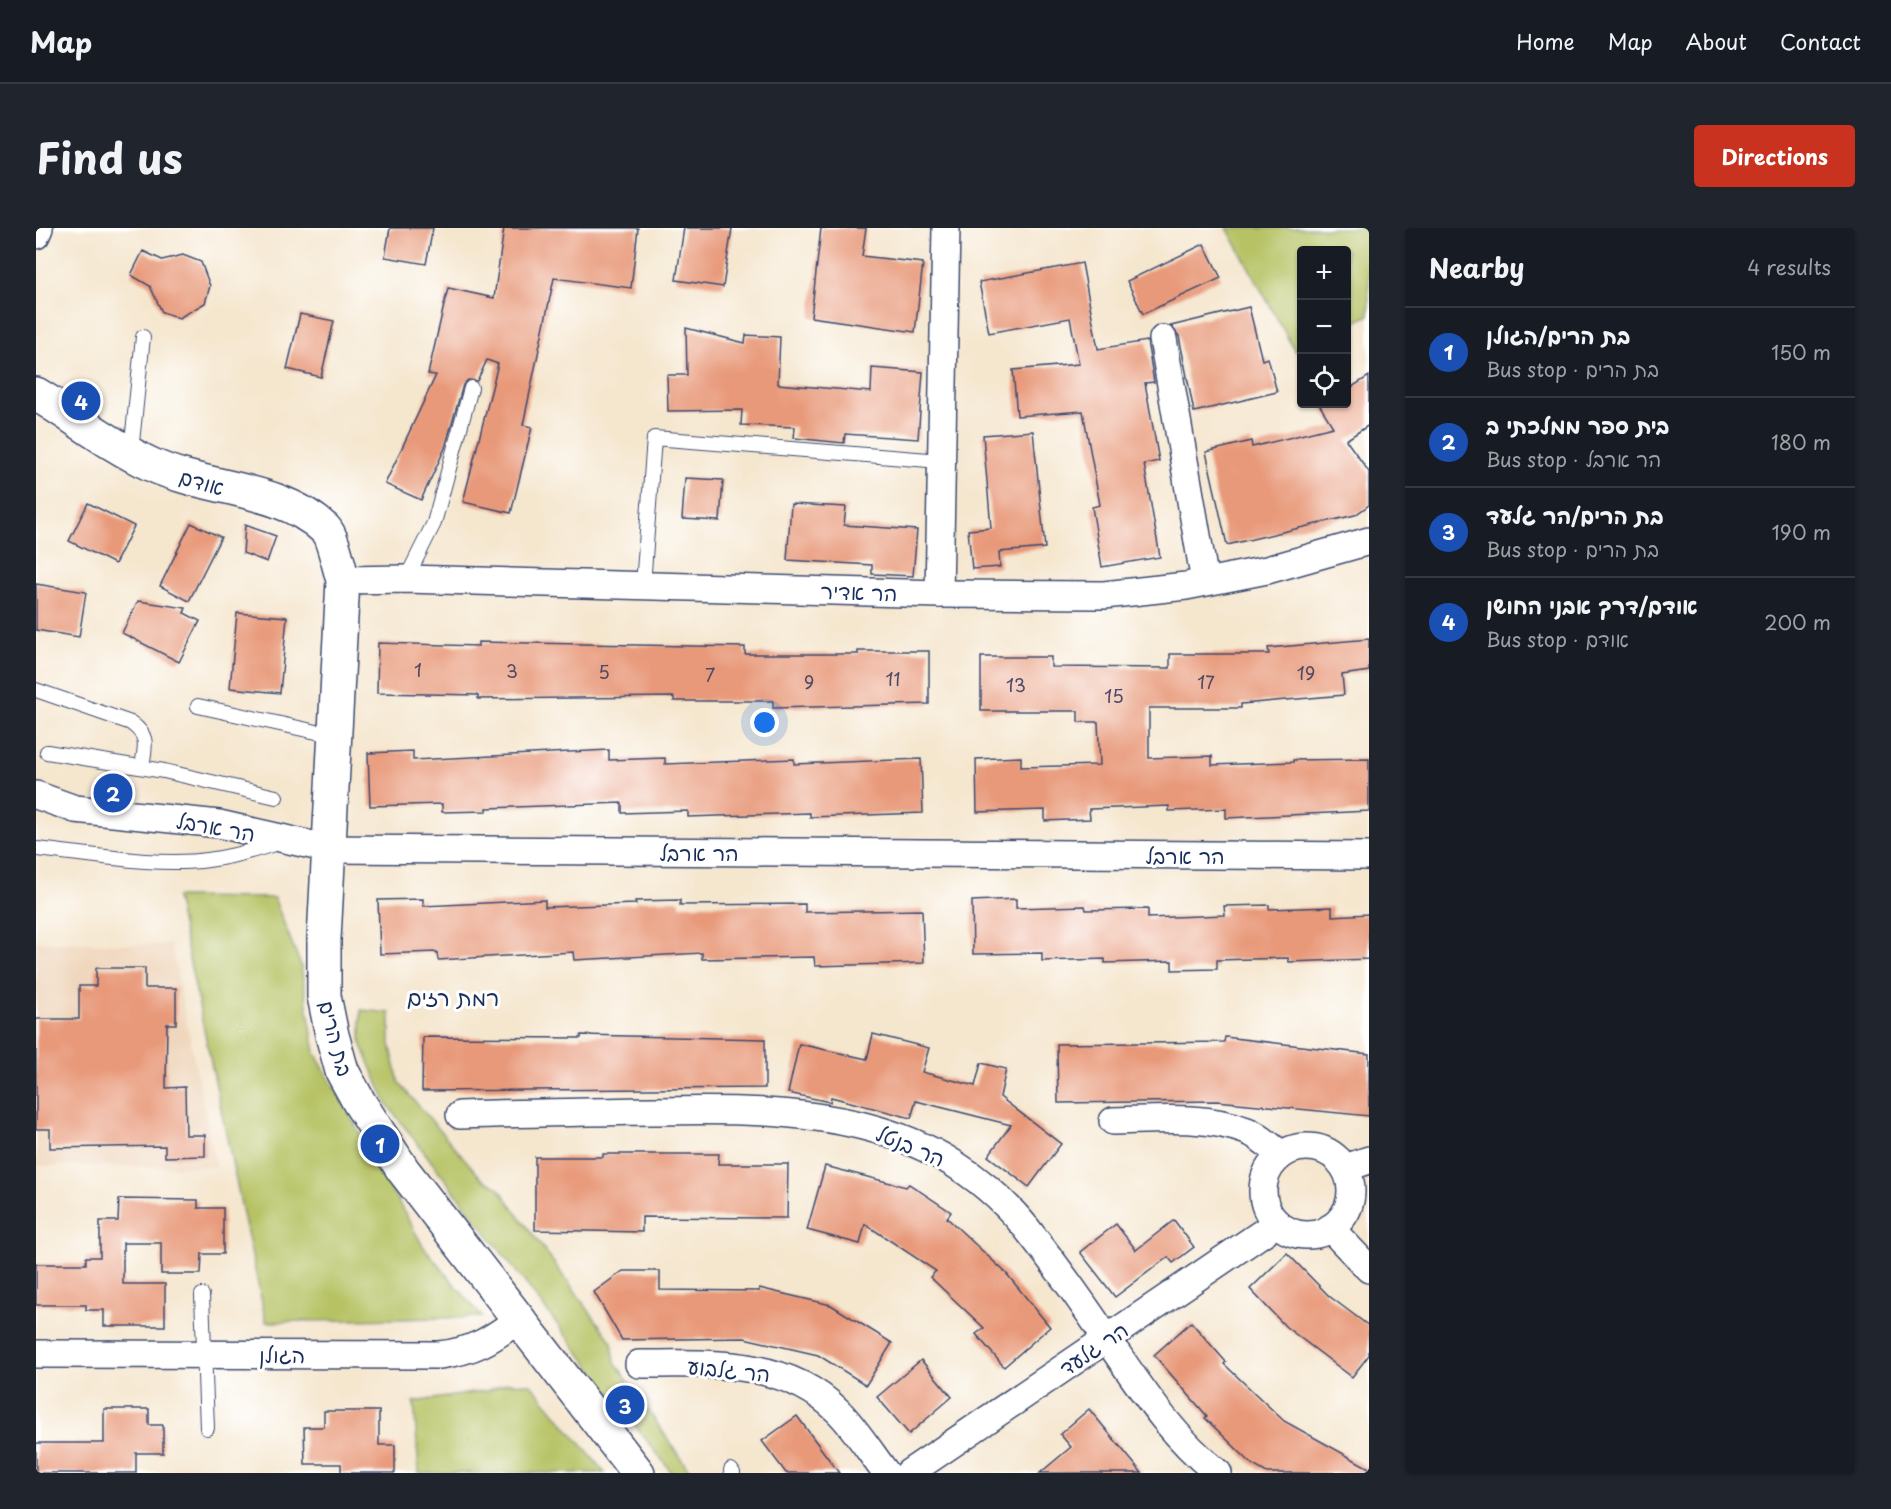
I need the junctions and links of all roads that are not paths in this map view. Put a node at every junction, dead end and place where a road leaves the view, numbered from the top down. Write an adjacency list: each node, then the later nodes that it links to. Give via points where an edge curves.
1 (39, 228): 3 (street)
2 (946, 228): 9 (street)
3 (36, 235)
4 (143, 338): 8 (lane)
5 (1163, 339): 13 (street)
6 (471, 388): 11 (lane, via 434,523)
7 (36, 394): 8 (street, אודם)
8 (130, 452): 12 (street, אודם, via 183,477 277,502 305,514 327,531)
9 (941, 461): 14 (lane, via 654,438); 15 (street)
10 (1369, 541): 13 (street, הר אדיר, via 1267,570)
11 (406, 579): 12 (street, הר אדיר); 14 (street, הר אדיר)
12 (343, 580): 18 (street, בת הרים)
13 (1205, 582): 15 (street, הר אדיר, via 1104,595)
14 (644, 585): 15 (street, הר אדיר)
15 (939, 594)
16 (36, 690): 20 (lane, via 130,723 146,741)
17 (198, 706): 18 (lane)
18 (335, 736): 25 (street, בת הרים)
19 (47, 752): 20 (lane)
20 (142, 767): 22 (lane)
21 (36, 795): 23 (street, הר ארבל, via 75,809 219,824)
22 (276, 797)
23 (287, 840): 24 (lane, via 206,861); 25 (street, הר ארבל)
24 (36, 849)
25 (329, 849): 26 (street, הר ארבל); 35 (street, בת הרים, via 324,996 342,1071 403,1170)
26 (1369, 856)
27 (460, 1115): 36 (street, הר בנטל, via 741,1109 833,1118 882,1131 929,1148 965,1169 1001,1198)
28 (1113, 1121): 29 (street, via 1221,1123 1249,1131)
29 (1281, 1154): 30 (street, via 1304,1147 1320,1148); 31 (street, via 1270,1166 1263,1197)
30 (1357, 1164): 32 (street, via 1348,1206)
31 (1277, 1223): 32 (street, via 1303,1234); 36 (street, הר גלעד)
32 (1330, 1228): 33 (street)
33 (1369, 1269)
34 (202, 1295): 38 (lane)
35 (519, 1319): 38 (street, הגולן, via 466,1352); 41 (street, בת הרים)
36 (1107, 1339): 43 (street, הר גלעד); 44 (street, הר בנטל, via 1177,1436)
37 (36, 1354): 38 (street, הגולן)
38 (204, 1354): 40 (lane)
39 (639, 1364): 42 (street, הר גלבוע, via 714,1364 782,1375 812,1390 838,1411)
40 (207, 1428)
41 (638, 1473)
42 (885, 1473)
43 (909, 1473)
44 (1218, 1473)

